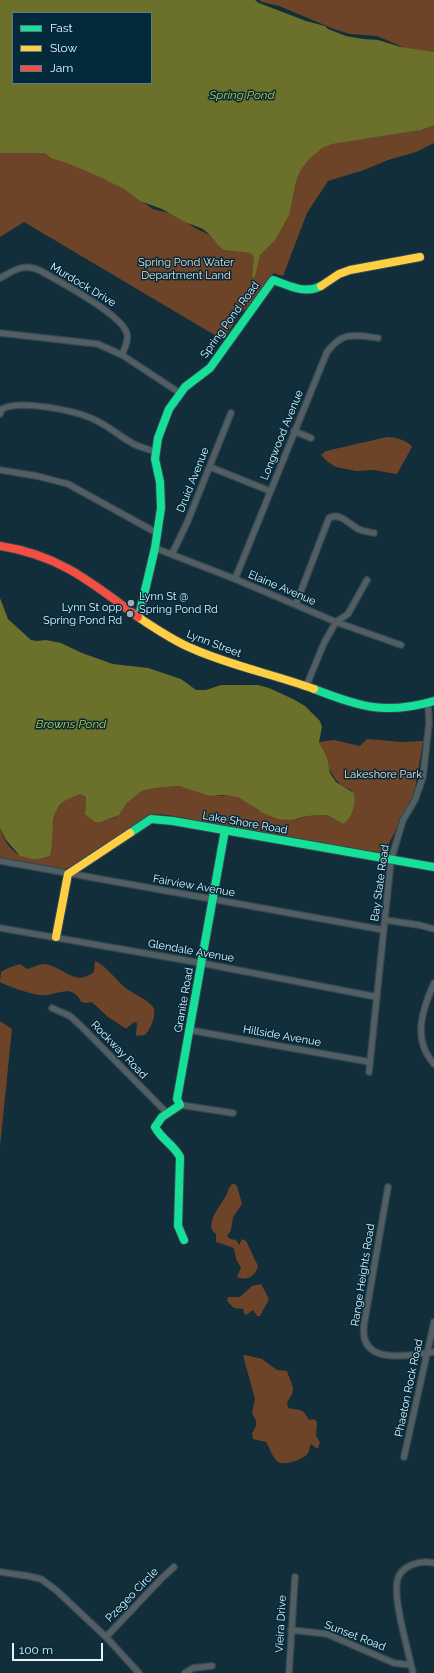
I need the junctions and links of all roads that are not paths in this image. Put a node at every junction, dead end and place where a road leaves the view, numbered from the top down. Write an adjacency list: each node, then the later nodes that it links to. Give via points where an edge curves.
1 (420, 257): 6 (street, Spring Pond Road, via 365,266 339,274 311,290 273,280 210,368)
2 (0, 278): 5 (street, Murdock Drive, via 21,267 30,267 104,309 126,329 128,340)
3 (0, 333): 5 (street, via 98,344)
4 (378, 338): 9 (street, Longwood Avenue, via 347,336 336,341 321,363)
5 (122, 355): 6 (street)
6 (180, 393): 11 (street, Spring Pond Road, via 169,409 158,438)
7 (231, 413): 12 (street, Druid Avenue)
8 (0, 414): 11 (street, via 8,405 77,412 99,421 137,446)
9 (294, 431): 10 (street); 14 (street, Longwood Avenue)
10 (310, 438)
11 (156, 452): 15 (street, Spring Pond Road, via 161,508)
12 (210, 467): 14 (street); 19 (street, Druid Avenue)
13 (0, 470): 15 (street, via 68,484)
14 (270, 491): 20 (street, Longwood Avenue)
15 (158, 533): 18 (street, Spring Pond Road)
16 (374, 533): 22 (street, via 360,530 339,517 329,518)
17 (0, 546): 23 (street, Lynn Street, via 14,547 47,557 80,574)
18 (155, 548): 19 (street, Elaine Avenue); 23 (street, Spring Pond Road)
19 (172, 554): 20 (street, Elaine Avenue)
20 (235, 579): 22 (street, Elaine Avenue)
21 (367, 580): 24 (street, via 348,614)
22 (296, 604): 24 (street, Elaine Avenue)
23 (139, 616): 26 (street, Lynn Street, via 167,636 197,651)
24 (336, 622): 25 (street, Elaine Avenue); 26 (street, via 324,643)
25 (401, 645)
26 (306, 687): 27 (street, Lynn Street, via 352,704 368,707 386,709)
27 (431, 702): 29 (street, Bay State Road, via 423,777 415,800 403,820)
28 (225, 830): 29 (street, Lake Shore Road); 32 (street, Lake Shore Road, via 151,818); 33 (street, Granite Road)
29 (392, 860): 31 (street, Lake Shore Road); 34 (street, Bay State Road)
30 (0, 861): 32 (street, Fairview Avenue)
31 (434, 867)
32 (68, 874): 33 (street, Fairview Avenue); 38 (street)
33 (213, 899): 37 (street, Fairview Avenue); 39 (street, Granite Road)
34 (385, 920): 36 (street); 37 (street, Bay State Road)
35 (0, 928): 38 (street, Glendale Avenue)
36 (434, 929)
37 (384, 930): 41 (street, Bay State Road)
38 (56, 937): 39 (street, Glendale Avenue)
39 (201, 963): 41 (street, Glendale Avenue); 43 (street, Granite Road)
40 (434, 983): 45 (street, via 424,1005 420,1028 424,1049)
41 (377, 997): 44 (street, Bay State Road)
42 (52, 1008): 48 (street, Rockway Road, via 70,1016 81,1026)
43 (189, 1030): 44 (street, Hillside Avenue); 47 (street, Granite Road, via 177,1099)
44 (370, 1062): 46 (street, Bay State Road)
45 (434, 1064)
46 (369, 1072)
47 (180, 1105): 48 (street); 49 (street)
48 (167, 1113): 51 (street, via 156,1123 156,1131 178,1152 178,1226)
49 (232, 1113)
50 (388, 1187): 54 (street, Range Heights Road, via 364,1325 365,1337 371,1348 384,1356)
51 (184, 1240)
52 (434, 1322): 54 (street, Phaeton Rock Road)
53 (434, 1352): 54 (street, Range Heights Road)
54 (427, 1353): 55 (street, Phaeton Rock Road)
55 (404, 1457)
56 (434, 1563): 62 (street, via 421,1562 410,1565 401,1573 398,1581 398,1600)
57 (174, 1567): 61 (street, Pzegeo Circle)
58 (0, 1572): 61 (street, via 41,1579)
59 (295, 1577): 60 (street, Vieira Drive)
60 (291, 1630): 62 (street, Sunset Road, via 327,1634 394,1663); 66 (street, Vieira Drive)
61 (106, 1637): 64 (street)
62 (411, 1665): 67 (street)
63 (212, 1666): 65 (street, via 193,1668)
64 (139, 1673)
65 (185, 1673)
66 (289, 1673)
67 (412, 1673)

